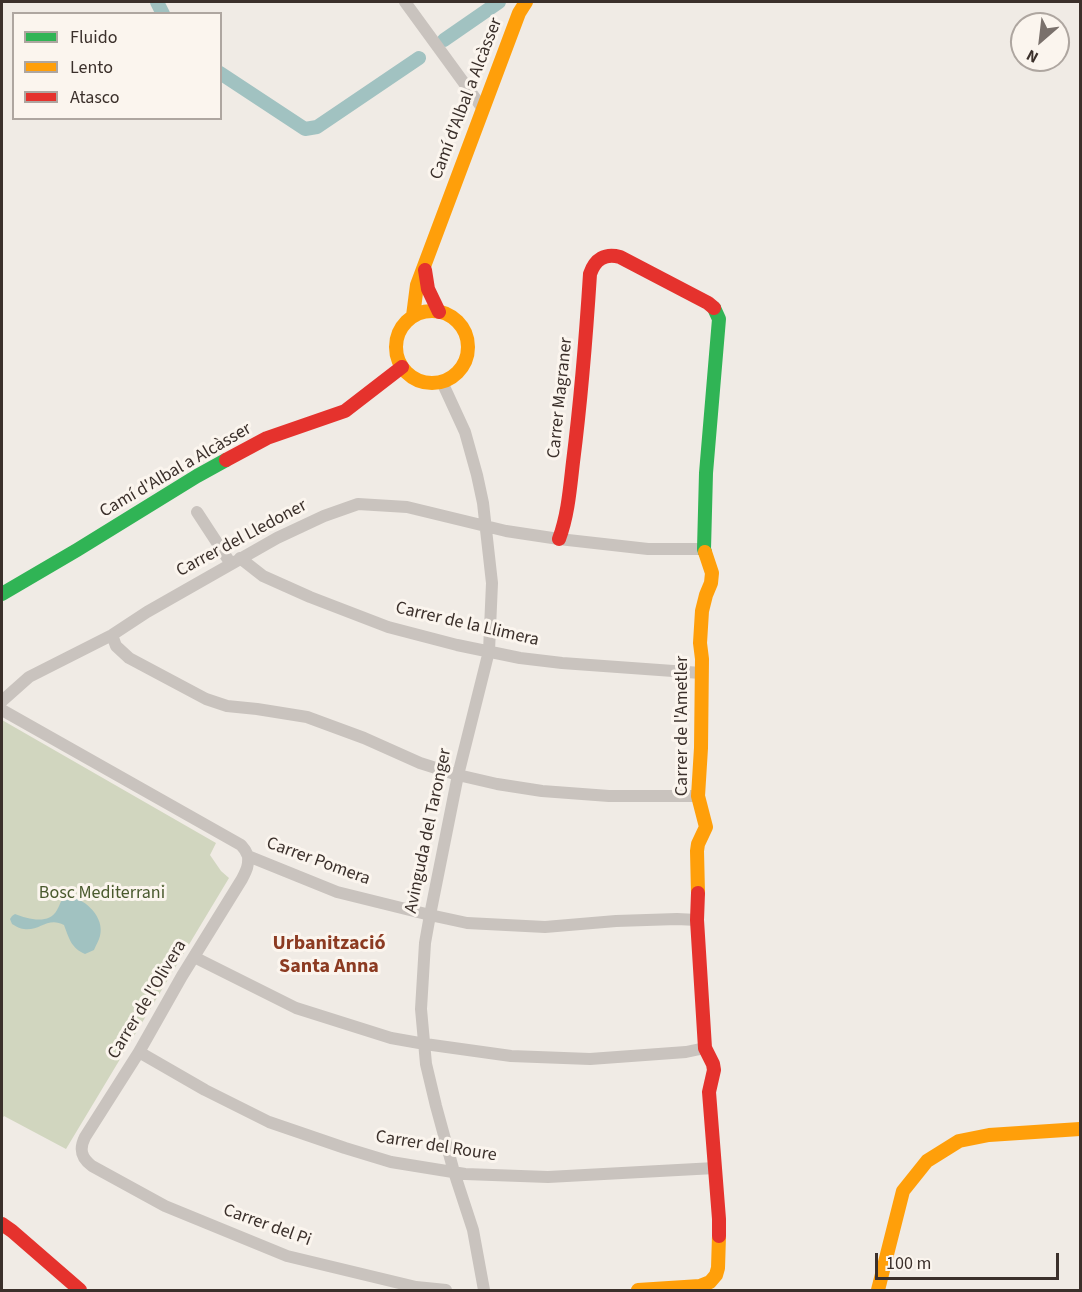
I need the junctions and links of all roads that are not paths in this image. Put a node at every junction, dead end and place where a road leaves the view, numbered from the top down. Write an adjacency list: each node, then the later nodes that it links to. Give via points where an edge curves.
1 (405, 2): 3 (street)
2 (526, 2): 3 (street, Camí d'Albal a Alcàsser)
3 (483, 109): 4 (street, Camí d'Albal a Alcàsser)
4 (425, 263): 6 (street, Camí d'Albal a Alcàsser, via 428,289); 7 (street)
5 (714, 308): 12 (street, Carrer Magraner, via 620,257 607,255 595,262 590,274 581,402); 13 (street, Carrer de l'Ametler, via 719,319)
6 (439, 312): 7 (street); 9 (street, via 459,324 468,346 461,368)
7 (413, 316): 8 (street, via 398,334 397,357)
8 (402, 367): 9 (street, via 419,381); 15 (street, Camí d'Albal a Alcàsser, via 345,411 267,438)
9 (442, 382): 11 (street, Avinguda del Taronger, via 465,432)
10 (197, 512): 14 (street, Carrer de la Llimera)
11 (486, 525): 12 (street, Carrer del Lledoner); 14 (street, Carrer del Lledoner, via 407,507 358,504 324,516); 17 (street, Avinguda del Taronger, via 492,583)
12 (559, 539): 13 (street, Carrer del Lledoner, via 648,549)
13 (704, 549): 18 (street, Carrer de l'Ametler, via 712,573 702,612)
14 (236, 561): 16 (street, Carrer del Lledoner); 17 (street, Carrer de la Llimera, via 310,597 388,627)
15 (2, 594)
16 (112, 635): 19 (street, Carrer del Lledoner, via 29,676); 21 (street, via 116,646 129,658 206,699 227,706 307,717)
17 (489, 651): 18 (street, Carrer de la Llimera, via 562,663); 21 (street, Avinguda del Taronger)
18 (701, 673): 22 (street, Carrer de l'Ametler)
19 (2, 701)
20 (2, 710): 23 (street, Carrer Pomera, via 241,845)
21 (458, 775): 22 (street, via 542,791); 24 (street, Avinguda del Taronger)
22 (698, 796): 25 (street, Carrer de l'Ametler, via 705,827 697,851)
23 (248, 856): 24 (street, Carrer Pomera, via 337,892); 26 (street, Carrer de l'Olivera, via 247,869)
24 (429, 915): 25 (street, Carrer Pomera, via 467,923 545,927); 27 (street, Avinguda del Taronger, via 421,1009)
25 (697, 920): 28 (street, Carrer de l'Ametler)
26 (194, 957): 27 (street, via 296,1008 390,1038); 29 (street, Carrer de l'Olivera)
27 (424, 1044): 28 (street, via 511,1056 590,1059); 33 (street, Avinguda del Taronger)
28 (705, 1048): 32 (street, Carrer de l'Ametler, via 714,1066 709,1092)
29 (139, 1052): 31 (street, Carrer de l'Olivera, via 84,1137 81,1150); 33 (street, Carrer del Roure, via 269,1122 391,1162)
30 (1080, 1129): 39 (street, via 989,1135 959,1142 927,1161 903,1191)
31 (87, 1162): 36 (street, Carrer del Pi, via 165,1206 287,1256 416,1287)
32 (715, 1168): 33 (street, Carrer del Roure, via 548,1177); 38 (street, Carrer de l'Ametler, via 719,1219 717,1274 700,1286)
33 (454, 1172): 37 (street, Avinguda del Taronger, via 473,1230)
34 (2, 1224): 35 (street)
35 (80, 1290)
36 (446, 1290)
37 (484, 1290)
38 (638, 1290)
39 (878, 1290)

